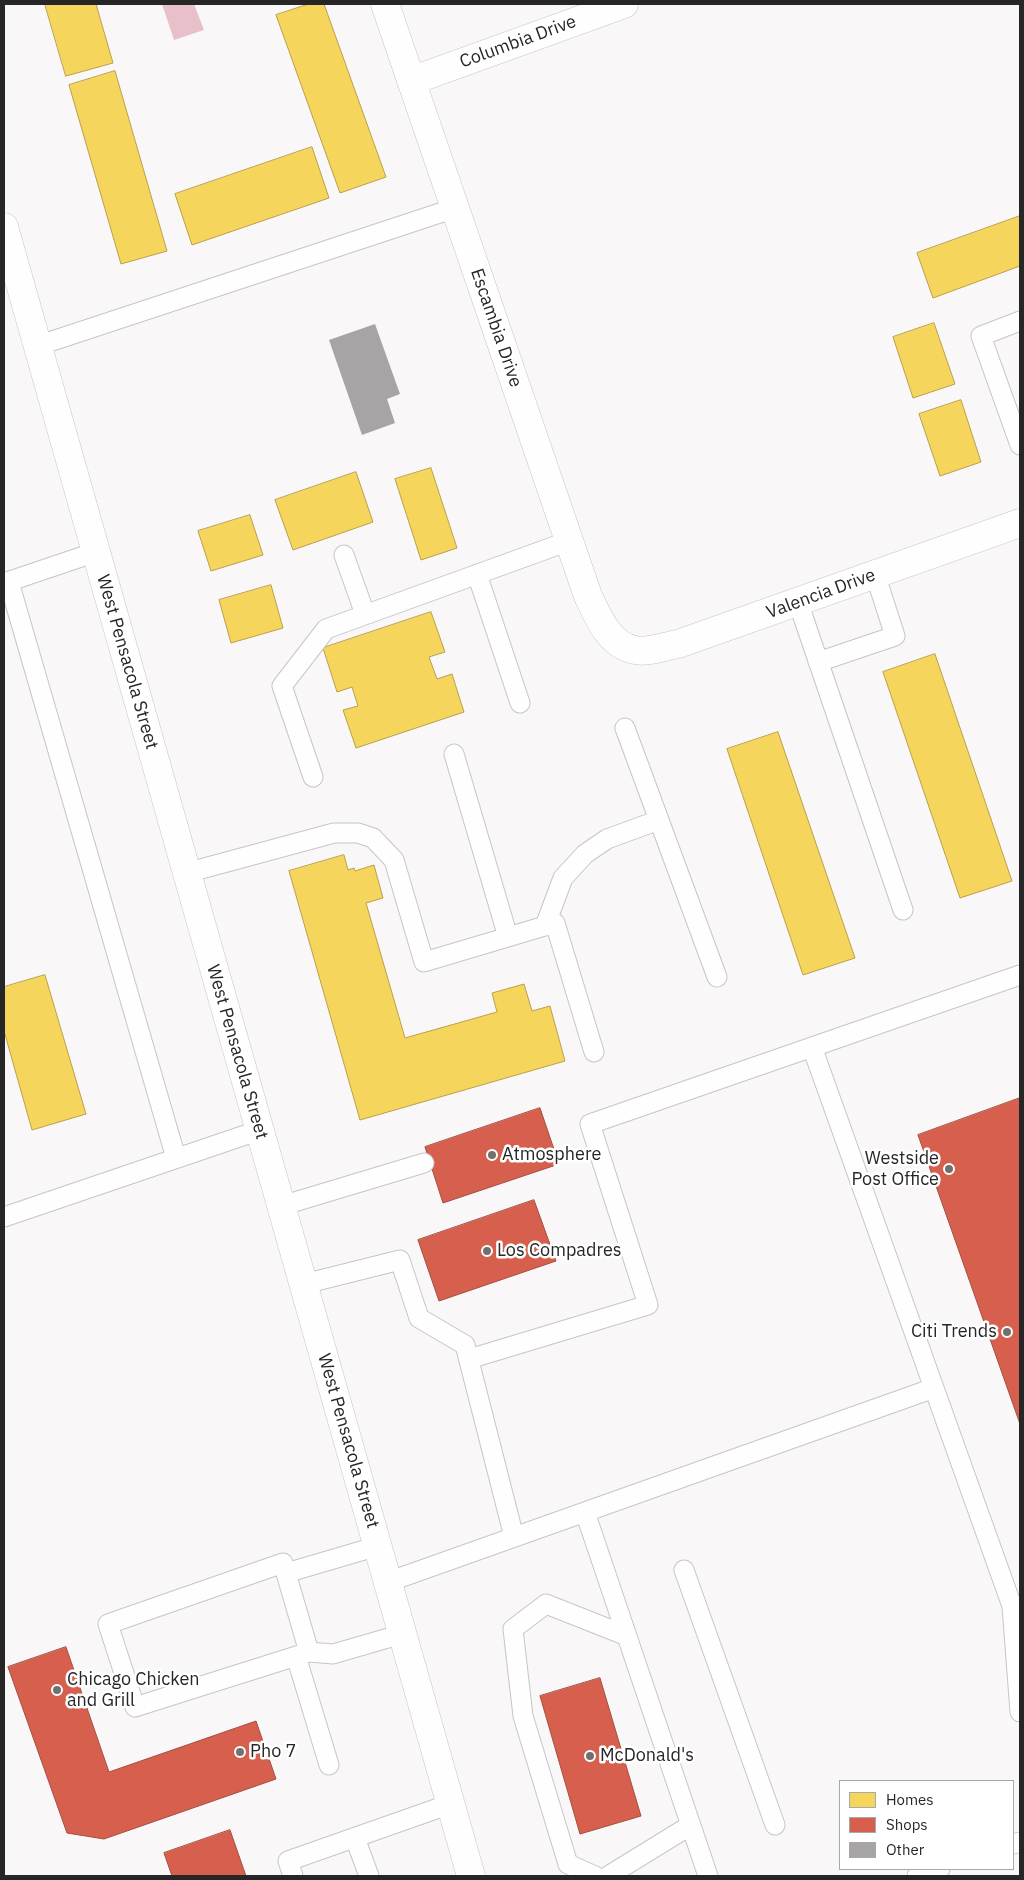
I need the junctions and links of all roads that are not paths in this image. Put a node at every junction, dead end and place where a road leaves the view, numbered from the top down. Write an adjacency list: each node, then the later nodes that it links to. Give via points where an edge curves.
1 (385, 4): 3 (main road, Escambia Drive)
2 (624, 4): 3 (main road, Columbia Drive)
3 (411, 81): 4 (main road, Escambia Drive)
4 (455, 208): 7 (lane); 10 (main road, Escambia Drive)
5 (4, 227): 7 (main road, West Pensacola Street)
6 (1020, 321): 8 (lane, via 980,336)
7 (37, 346): 11 (main road, West Pensacola Street)
8 (1020, 445)
9 (1020, 523): 14 (main road, Valencia Drive)
10 (569, 541): 13 (lane); 18 (main road, Escambia Drive, via 588,596 604,628)
11 (96, 552): 15 (lane); 25 (main road, West Pensacola Street)
12 (344, 555): 17 (lane)
13 (476, 574): 17 (lane); 20 (lane)
14 (875, 574): 16 (main road, Valencia Drive); 19 (lane, via 895,636)
15 (6, 582): 34 (lane)
16 (798, 602): 18 (main road, Valencia Drive, via 678,644 636,651); 19 (lane)
17 (365, 614): 23 (lane, via 326,629 282,686)
18 (620, 644)
19 (818, 662): 26 (lane)
20 (520, 703)
21 (625, 728): 24 (lane)
22 (454, 754): 28 (lane)
23 (313, 777)
24 (659, 820): 27 (lane, via 607,839 586,854 564,878); 30 (lane)
25 (186, 873): 28 (lane, via 334,833 358,833 373,838 394,860 424,962); 33 (main road, West Pensacola Street)
26 (903, 910)
27 (545, 926): 28 (lane); 32 (lane, via 555,923)
28 (508, 937)
29 (1020, 975): 31 (lane)
30 (717, 977)
31 (812, 1047): 39 (lane, via 590,1124 648,1305); 40 (lane)
32 (594, 1052)
33 (260, 1130): 34 (lane); 36 (main road, West Pensacola Street)
34 (176, 1158): 37 (lane)
35 (424, 1163): 36 (lane)
36 (281, 1206): 38 (main road, West Pensacola Street)
37 (4, 1217)
38 (304, 1284): 39 (lane, via 400,1260 419,1318 465,1345); 43 (main road, West Pensacola Street)
39 (469, 1359): 42 (lane)
40 (934, 1388): 41 (lane); 50 (lane, via 1012,1606)
41 (585, 1512): 42 (lane); 48 (lane)
42 (514, 1537): 46 (lane)
43 (378, 1546): 45 (lane); 46 (main road, West Pensacola Street)
44 (684, 1570): 54 (lane)
45 (286, 1573): 49 (lane); 49 (lane, via 283,1563 108,1624 135,1707)
46 (388, 1582): 47 (main road, West Pensacola Street)
47 (402, 1634): 49 (lane, via 333,1654); 52 (main road, West Pensacola Street)
48 (627, 1636): 53 (lane); 60 (lane, via 546,1604 513,1629 523,1716 568,1864)
49 (303, 1654): 51 (lane)
50 (1020, 1712)
51 (329, 1765)
52 (450, 1804): 55 (lane); 59 (main road, West Pensacola Street)
53 (691, 1825): 61 (lane); 62 (lane)
54 (775, 1825)
55 (355, 1838): 57 (lane, via 288,1861); 58 (lane)
56 (937, 1870): 63 (lane)
57 (294, 1876)
58 (369, 1876)
59 (471, 1876)
60 (595, 1876)
61 (608, 1876)
62 (708, 1876)
63 (917, 1876)

